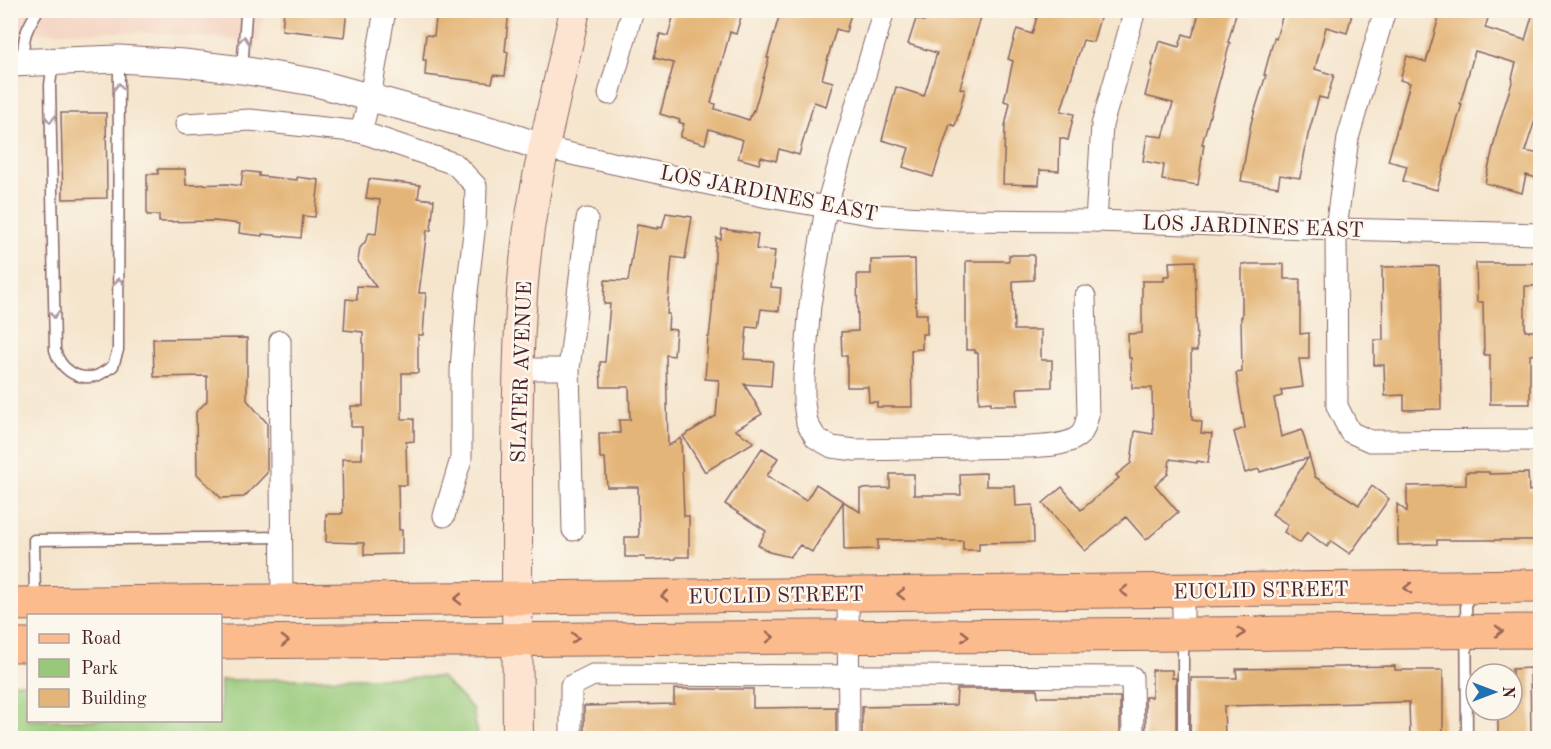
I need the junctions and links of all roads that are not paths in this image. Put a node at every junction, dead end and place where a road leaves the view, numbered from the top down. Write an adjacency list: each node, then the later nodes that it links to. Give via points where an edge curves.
1 (38, 10): 11 (lane, via 28,25)
2 (245, 10): 12 (lane, one-way to 2)
3 (385, 10): 14 (street)
4 (575, 10): 17 (main road, SLATER AVENUE)
5 (633, 10): 13 (street)
6 (884, 10): 18 (street)
7 (1135, 10): 20 (street, via 1102,125)
8 (1385, 10): 21 (street, via 1348,138)
9 (119, 59): 10 (street, LOS JARDINES EAST); 10 (lane, one-way to 9, via 50,85 55,350 58,362 68,370 80,376 96,376 113,366 118,350); 12 (street, LOS JARDINES EAST)
10 (53, 60): 11 (street, LOS JARDINES EAST)
11 (17, 62)
12 (242, 70): 14 (street, LOS JARDINES EAST)
13 (609, 94)
14 (370, 97): 16 (street); 17 (street, LOS JARDINES EAST)
15 (186, 124): 16 (street, via 250,120)
16 (361, 132): 28 (street, via 455,164 476,186 461,370 461,459)
17 (544, 148): 18 (street, LOS JARDINES EAST); 25 (main road, SLATER AVENUE, via 529,230)
18 (826, 208): 20 (street, LOS JARDINES EAST, via 954,220); 23 (street, via 810,305 804,403 807,423 816,438 832,447 1028,447 1073,440 1083,433 1088,416)
19 (587, 219): 26 (street)
20 (1096, 221): 21 (street, LOS JARDINES EAST)
21 (1336, 229): 22 (street, LOS JARDINES EAST); 27 (street, via 1337,406 1350,432 1370,441)
22 (1540, 234)
23 (1085, 297)
24 (280, 341): 30 (street)
25 (519, 369): 26 (street); 35 (main road, SLATER AVENUE)
26 (569, 369): 29 (street)
27 (1540, 440)
28 (444, 516)
29 (573, 530)
30 (281, 537): 36 (street); 37 (lane, via 34,540)
31 (1540, 586): 32 (main road, EUCLID STREET)
32 (1466, 587): 33 (main road, EUCLID STREET, one-way to 33); 38 (lane)
33 (1183, 591): 34 (main road, EUCLID STREET, one-way to 34); 40 (street)
34 (848, 594): 35 (main road, EUCLID STREET, one-way to 35); 41 (street)
35 (516, 598): 36 (main road, EUCLID STREET, one-way to 36); 42 (main road, SLATER AVENUE)
36 (282, 601): 37 (main road, EUCLID STREET)
37 (27, 607)
38 (1467, 631): 39 (main road, EUCLID STREET, one-way to 39); 40 (main road, EUCLID STREET, one-way to 38); 52 (lane)
39 (1540, 631)
40 (1183, 634): 41 (main road, EUCLID STREET, one-way to 40); 51 (lane)
41 (848, 637): 42 (main road, EUCLID STREET, one-way to 41); 46 (street)
42 (517, 638): 43 (main road, EUCLID STREET, one-way to 42); 47 (main road, SLATER AVENUE)
43 (222, 642)
44 (10, 645): 45 (main road)
45 (27, 645)
46 (848, 675): 48 (street, via 593,675 572,686); 49 (street); 50 (street, via 1132,677)
47 (518, 738)
48 (571, 738)
49 (849, 738)
50 (1133, 738)
51 (1183, 738)
52 (1467, 738)

